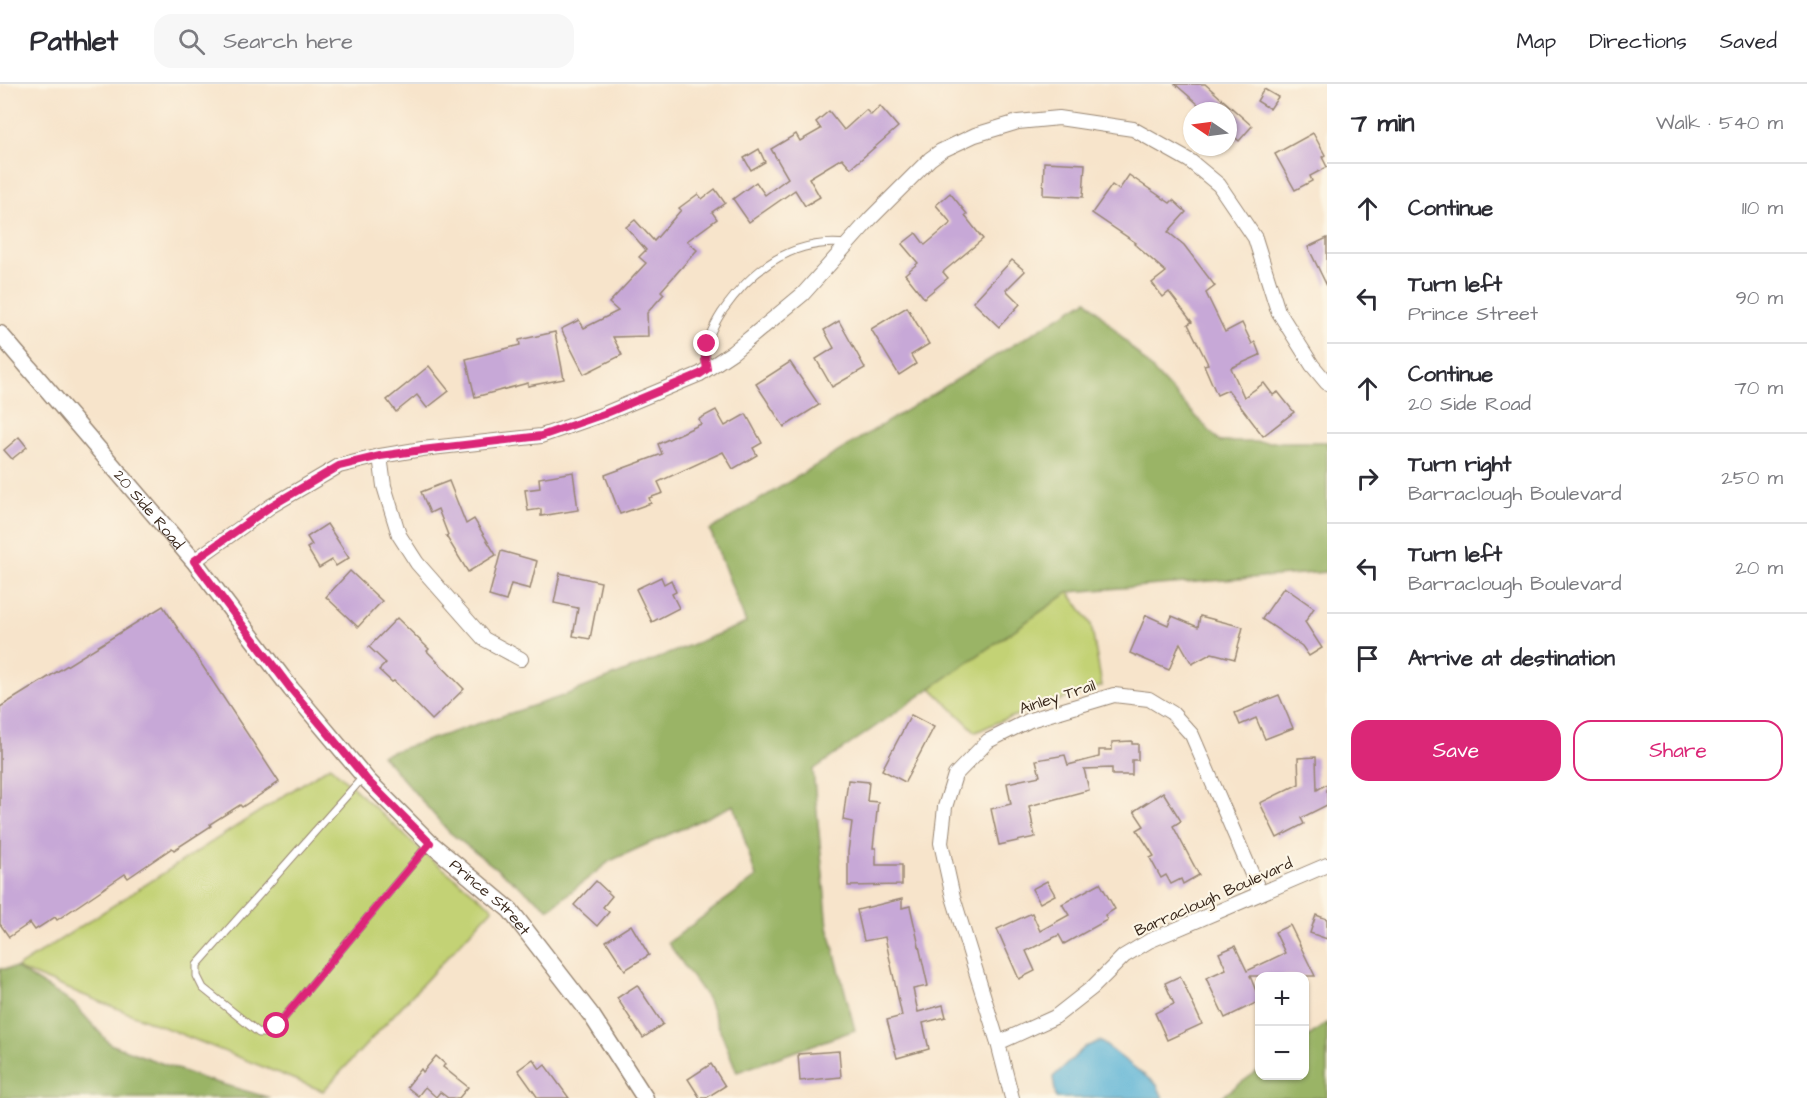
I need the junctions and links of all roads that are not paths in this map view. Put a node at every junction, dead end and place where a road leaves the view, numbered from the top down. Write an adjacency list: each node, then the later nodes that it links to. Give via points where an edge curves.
1 (849, 244): 3 (street, via 803,294); 3 (lane, via 823,242 802,248 759,270 737,291 716,321 707,344); 4 (street, via 930,159 975,135 1018,122 1059,118 1133,129 1190,161 1219,185 1255,238 1278,311)
2 (0, 334): 6 (street, 20 Side Road)
3 (707, 369): 5 (street, via 604,414 541,436)
4 (1327, 383)
5 (380, 456): 6 (street, via 339,466 271,506); 7 (street, via 384,486 399,535 417,563 484,639)
6 (194, 561): 8 (street, 20 Side Road)
7 (521, 659)
8 (291, 689): 9 (street, Prince Street)
9 (364, 776): 10 (street, Prince Street); 10 (lane, via 197,965 203,988 259,1033 269,1033)
10 (430, 843): 14 (street, Prince Street, via 510,910 592,1016)
11 (1327, 865): 12 (street, Barraclough Boulevard)
12 (1260, 893): 13 (street, Barraclough Boulevard, via 1149,940 1124,956 1055,1017); 13 (street, Ainley Trail, via 1192,735 1172,713 1149,699 1114,695 1030,720 988,741 956,775 945,807 941,843 953,897)
13 (998, 1043): 15 (street, Ainley Trail)
14 (645, 1098)
15 (1012, 1098)

